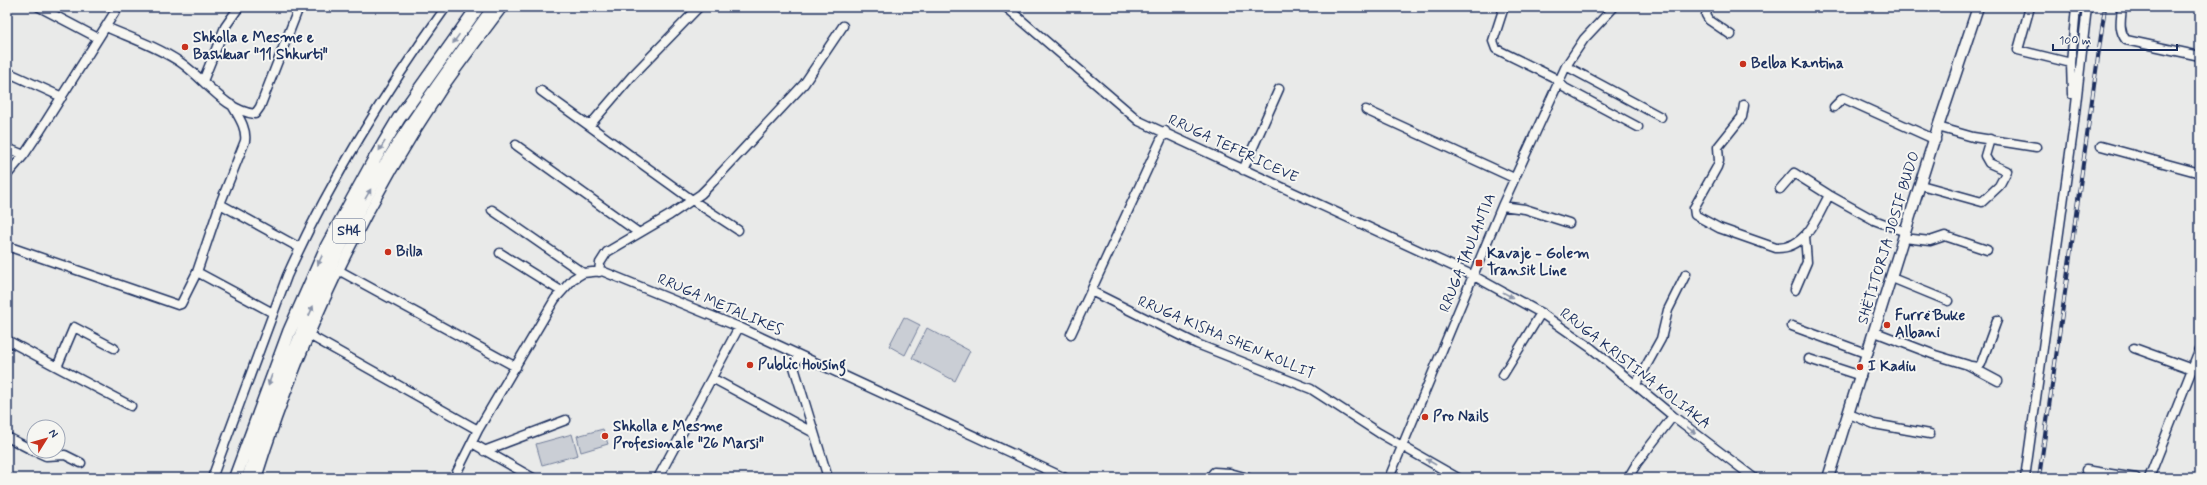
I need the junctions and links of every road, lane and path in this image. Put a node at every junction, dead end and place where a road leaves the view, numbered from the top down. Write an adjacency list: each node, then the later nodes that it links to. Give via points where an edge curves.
1 (39, 7): 22 (street)
2 (118, 7): 20 (street)
3 (239, 7): 27 (street, via 225,27)
4 (299, 7): 33 (street, via 258,112 246,112)
5 (446, 7): 66 (street, via 351,150)
6 (478, 7): 120 (highway, SH4, one-way to 120, via 400,118 330,239 289,332)
7 (494, 7): 121 (highway, SH4, one-way to 7, via 300,337 360,208 410,124)
8 (503, 7): 69 (street, via 444,87 419,126 370,211)
9 (699, 7): 38 (street, via 632,76)
10 (1006, 7): 41 (street, RRUGA TEFERICEVE, via 1126,112 1152,128)
11 (1504, 7): 28 (street, via 1492,41 1493,46)
12 (1614, 7): 25 (street, RRUGA TAULANTIA, via 1584,39)
13 (1708, 7): 21 (street, via 1706,15 1709,20)
14 (1978, 7): 40 (main road, SHËTITORJA JOSIF BUDO)
15 (2030, 7): 24 (street, via 2018,50)
16 (2076, 7): 24 (street)
17 (2087, 7): 135 (street, via 2072,138)
18 (2122, 7): 23 (street, via 2121,34 2126,40)
19 (843, 26): 56 (street, via 804,84 709,186)
20 (106, 27): 22 (street); 27 (street, via 180,62)
21 (1731, 35)
22 (98, 38): 32 (street)
23 (2200, 56)
24 (2071, 63): 31 (street)
25 (1566, 66): 28 (street, RRUGA TAULANTIA); 37 (street)
26 (7, 72): 32 (street)
27 (203, 81): 33 (street)
28 (1558, 82): 39 (street); 52 (street, RRUGA TAULANTIA)
29 (1280, 89): 49 (street)
30 (541, 90): 38 (street)
31 (2072, 94)
32 (62, 97): 48 (street)
33 (232, 105): 57 (street, via 246,134)
34 (1744, 105): 64 (street, via 1742,117 1718,147 1717,167 1694,208 1694,213 1700,219 1719,228 1776,248 1784,249)
35 (1834, 107): 43 (street, via 1843,98)
36 (1366, 110): 52 (street)
37 (1661, 117)
38 (590, 125): 56 (street)
39 (1638, 127)
40 (1938, 127): 42 (street); 43 (main road, SHËTITORJA JOSIF BUDO)
41 (1165, 131): 49 (street, RRUGA TEFERICEVE); 78 (street)
42 (1990, 139): 46 (street); 53 (street, via 1985,156 1989,163 2007,171 1999,186 1982,202)
43 (1936, 140): 53 (main road, SHËTITORJA JOSIF BUDO)
44 (516, 145): 62 (street)
45 (2101, 146): 50 (street)
46 (2036, 147)
47 (7, 148): 48 (street)
48 (24, 155): 51 (street)
49 (1243, 170): 74 (street, RRUGA TEFERICEVE)
50 (2200, 173)
51 (7, 175)
52 (1514, 178): 58 (street, RRUGA TAULANTIA)
53 (1921, 185): 63 (main road, SHËTITORJA JOSIF BUDO)
54 (1780, 189): 55 (street, via 1794,172)
55 (1829, 195): 63 (street); 64 (street)
56 (692, 200): 61 (street); 62 (street)
57 (220, 204): 66 (street); 70 (street)
58 (1502, 206): 60 (street, via 1525,209); 74 (street, RRUGA TAULANTIA)
59 (492, 210): 72 (street)
60 (1569, 223)
61 (738, 230)
62 (639, 233): 71 (street, via 607,252)
63 (1905, 235): 67 (street, via 1930,241 1945,236); 75 (main road, SHËTITORJA JOSIF BUDO)
64 (1805, 236): 76 (street, via 1807,262)
65 (7, 246): 70 (street, via 178,305 184,301)
66 (300, 248): 80 (street)
67 (1988, 250)
68 (500, 253): 77 (street)
69 (340, 271): 87 (street); 97 (street)
70 (197, 272): 80 (street)
71 (598, 272): 72 (street, RRUGA METALIKES); 84 (street, RRUGA METALIKES, via 614,275)
72 (583, 274): 77 (street, RRUGA METALIKES, via 573,279)
73 (1686, 274): 103 (street, via 1668,310 1661,339)
74 (1474, 276): 81 (street, RRUGA KRISTINA KOLIAKA, one-way to 81); 113 (street, RRUGA TAULANTIA)
75 (1892, 278): 79 (street); 85 (main road, SHËTITORJA JOSIF BUDO)
76 (1795, 290)
77 (561, 291): 97 (street, RRUGA METALIKES)
78 (1091, 291): 86 (street); 113 (street, RRUGA KISHA SHEN KOLLIT, via 1197,344 1310,388)
79 (1948, 300)
80 (273, 313): 119 (street)
81 (1541, 313): 99 (street); 103 (street, RRUGA KRISTINA KOLIAKA)
82 (1996, 320): 95 (street, via 1981,364 1978,367)
83 (1792, 326): 93 (street)
84 (739, 327): 92 (street, RRUGA METALIKES); 101 (street)
85 (1875, 332): 93 (main road, SHËTITORJA JOSIF BUDO); 95 (street)
86 (1071, 334)
87 (309, 335): 108 (street); 122 (street, via 275,422)
88 (7, 340): 96 (street)
89 (114, 348): 96 (street, via 74,327)
90 (2134, 348): 98 (street)
91 (2200, 349): 98 (street)
92 (799, 354): 109 (street, via 794,367); 127 (street, RRUGA METALIKES)
93 (1868, 354): 100 (main road, SHËTITORJA JOSIF BUDO)
94 (1809, 359): 100 (street)
95 (1968, 365): 102 (street)
96 (57, 367): 104 (street)
97 (516, 367): 108 (street, RRUGA METALIKES)
98 (2192, 369): 137 (street)
99 (1503, 374)
100 (1861, 376): 105 (main road, SHËTITORJA JOSIF BUDO)
101 (712, 378): 109 (street); 125 (street)
102 (1998, 381)
103 (1636, 384): 106 (street, RRUGA KRISTINA KOLIAKA)
104 (131, 406)
105 (1849, 414): 110 (street, via 1874,424); 134 (main road, SHËTITORJA JOSIF BUDO)
106 (1673, 416): 132 (street); 133 (street, RRUGA KRISTINA KOLIAKA, one-way to 133)
107 (566, 420): 115 (street)
108 (478, 430): 112 (street, RRUGA METALIKES)
109 (814, 433): 126 (street)
110 (1930, 434)
111 (7, 437): 114 (street)
112 (472, 443): 115 (street); 123 (street, RRUGA METALIKES)
113 (1403, 446): 130 (street, RRUGA TAULANTIA); 131 (street, RRUGA KISHA SHEN KOLLIT, one-way to 113)
114 (26, 447)
115 (484, 450): 124 (street)
116 (66, 455): 117 (street)
117 (81, 462)
118 (2086, 470): 136 (street)
119 (212, 478)
120 (235, 478)
121 (248, 478)
122 (257, 478)
123 (454, 478)
124 (533, 478)
125 (658, 478)
126 (828, 478)
127 (1065, 478)
128 (1209, 478): 129 (street, via 1214,472)
129 (1248, 478)
130 (1389, 478)
131 (1458, 478)
132 (1628, 478)
133 (1754, 478)
134 (1828, 478)
135 (2025, 478)
136 (2136, 478)
137 (2149, 478)

